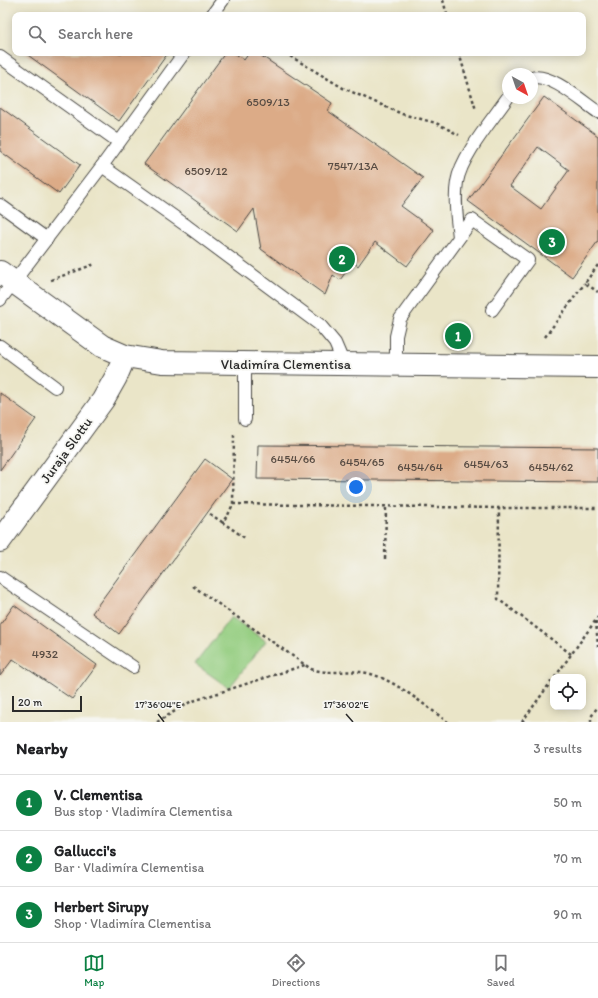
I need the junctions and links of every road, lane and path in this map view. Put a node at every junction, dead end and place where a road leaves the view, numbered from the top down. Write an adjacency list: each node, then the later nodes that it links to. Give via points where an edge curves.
1 (223, 0): 3 (lane)
2 (443, 0): 4 (path)
3 (214, 12)
4 (447, 12)
5 (182, 56): 13 (lane)
6 (290, 56): 14 (path, via 343,88 402,114 436,123)
7 (460, 56): 12 (path)
8 (0, 57): 13 (lane)
9 (538, 77): 11 (lane, via 550,80)
10 (503, 104): 12 (lane)
11 (598, 112)
12 (483, 133): 14 (lane)
13 (119, 142): 15 (lane)
14 (476, 144): 17 (lane, via 467,156 457,181 456,213)
15 (102, 166): 18 (lane); 31 (lane, via 320,325 335,343)
16 (0, 205): 18 (lane)
17 (459, 237): 26 (lane, via 472,220 528,260); 32 (lane, via 400,319 396,336)
18 (47, 239): 21 (lane)
19 (95, 264): 22 (path)
20 (598, 265): 23 (path)
21 (7, 278): 25 (lane); 29 (street, Vladimíra Clementisa, via 102,346)
22 (50, 281)
23 (585, 283): 24 (path); 27 (path)
24 (598, 292)
25 (0, 300)
26 (492, 310)
27 (546, 337)
28 (0, 346): 34 (lane)
29 (125, 356): 30 (street, Vladimíra Clementisa, via 162,362); 44 (street, Juraja Slottu, via 103,400)
30 (245, 364): 31 (street, Vladimíra Clementisa); 35 (lane)
31 (344, 364): 32 (street, Vladimíra Clementisa)
32 (396, 364): 33 (street, Vladimíra Clementisa)
33 (598, 367)
34 (54, 387)
35 (245, 419)
36 (234, 427): 37 (path)
37 (233, 504): 38 (path); 42 (path)
38 (386, 507): 39 (path); 45 (path)
39 (499, 508): 40 (path); 50 (path, via 498,599)
40 (598, 508)
41 (210, 514): 42 (path)
42 (222, 522): 43 (path)
43 (245, 538)
44 (0, 541)
45 (385, 559)
46 (0, 577): 52 (lane)
47 (193, 586): 51 (path)
48 (597, 619): 49 (path); 50 (path)
49 (598, 647)
50 (571, 654): 53 (path)
51 (305, 665): 56 (path, via 190,702); 57 (path, via 325,673 360,672 374,675 390,682)
52 (133, 667)
53 (557, 674)
54 (550, 684): 58 (path)
55 (598, 706): 59 (path, via 591,717)
56 (157, 722)
57 (448, 722)
58 (522, 722)
59 (591, 722)

